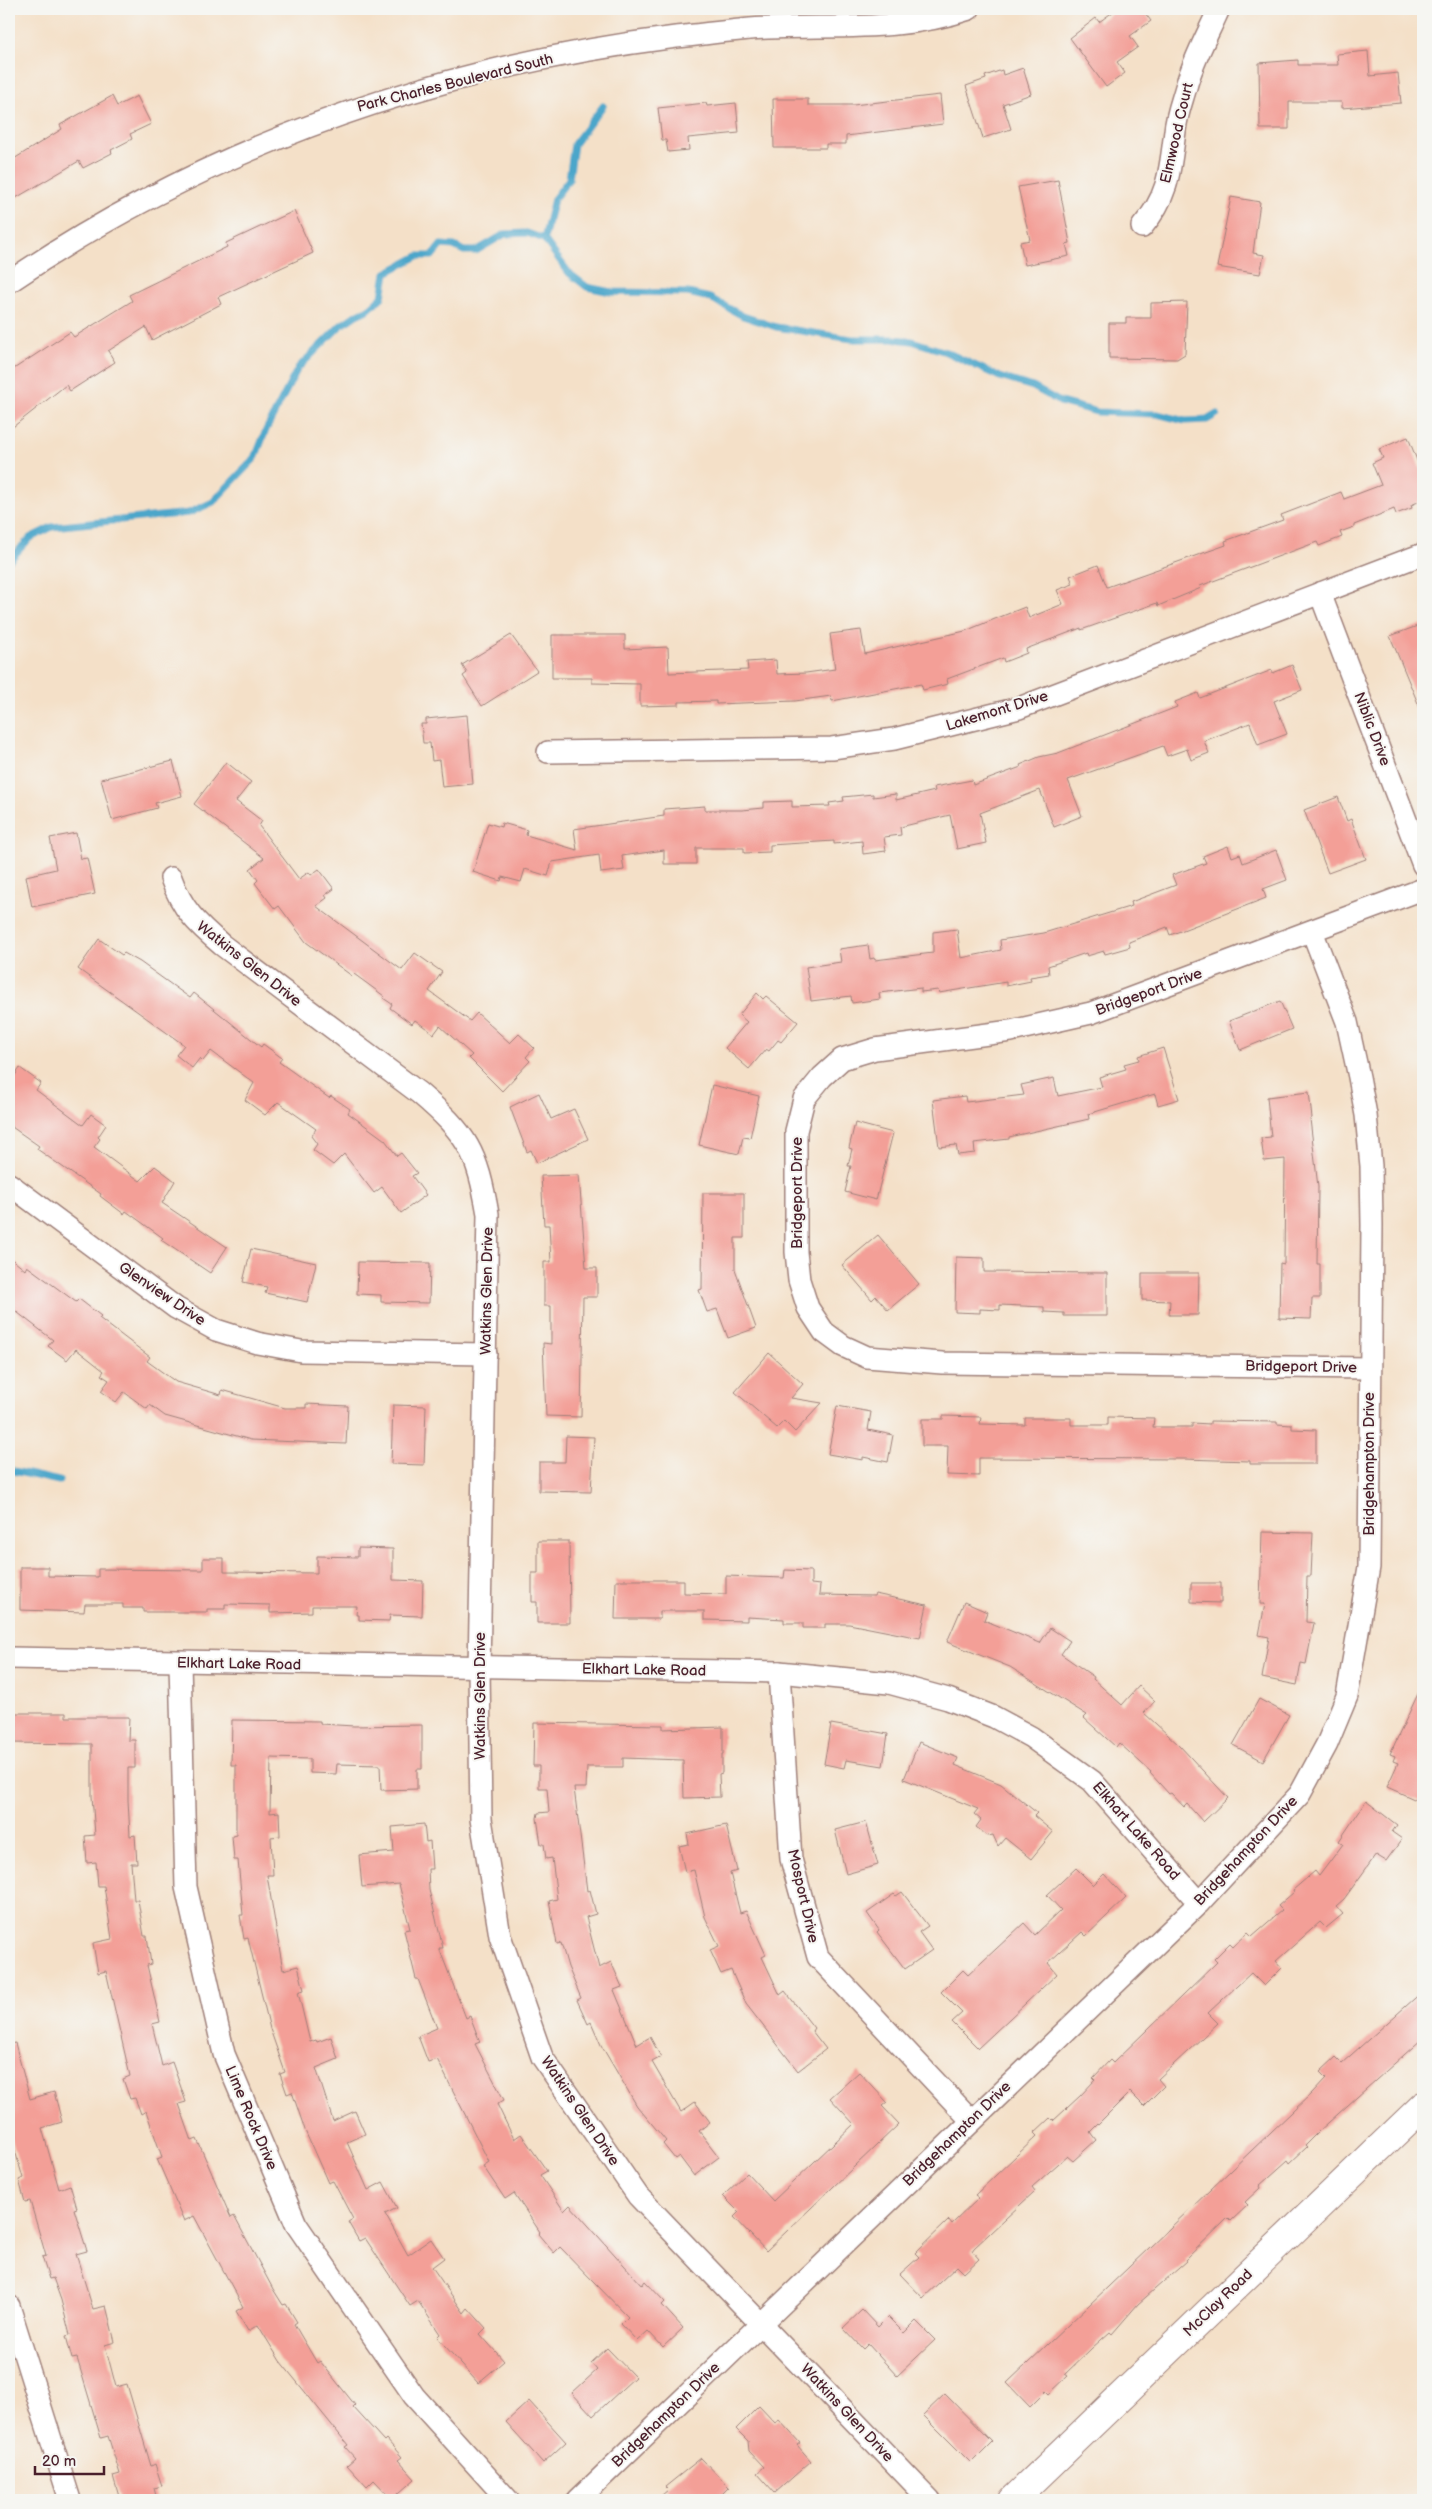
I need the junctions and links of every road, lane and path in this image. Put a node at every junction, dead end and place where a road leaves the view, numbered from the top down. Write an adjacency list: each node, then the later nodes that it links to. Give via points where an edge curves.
1 (969, 9): 4 (street, Park Charles Boulevard South, via 911,24 766,28 635,43 493,70 423,88 348,111 224,161 127,210)
2 (1219, 9): 3 (street, Elmwood Court, via 1186,84 1175,129 1172,169 1153,215)
3 (1142, 228)
4 (9, 282)
5 (1423, 554): 6 (street, Lakemont Drive)
6 (1320, 593): 7 (street, Lakemont Drive, via 1019,708 894,739 832,748); 8 (street, Niblic Drive)
7 (548, 752)
8 (1423, 865)
9 (171, 878): 13 (street, Watkins Glen Drive, via 179,899 195,922 419,1093 449,1118 471,1149 481,1175 488,1214)
10 (1423, 889): 11 (street, Bridgeport Drive)
11 (1312, 931): 14 (street, Bridgehampton Drive, via 1347,1022 1366,1115 1372,1225); 14 (street, Bridgeport Drive, via 1091,1014 1011,1031 875,1049 842,1059 804,1099 796,1131 799,1280 808,1308 824,1332 843,1346 867,1357 942,1364)
12 (9, 1184): 13 (street, Glenview Drive, via 176,1308 216,1330 257,1343 301,1351)
13 (486, 1354): 17 (street, Watkins Glen Drive)
14 (1370, 1368): 19 (street, Bridgehampton Drive, via 1369,1567 1347,1696 1327,1744 1300,1794)
15 (9, 1658): 16 (street, Elkhart Lake Road)
16 (180, 1663): 17 (street, Elkhart Lake Road); 25 (street, Lime Rock Drive, via 186,1887 224,2054 296,2224 414,2396)
17 (479, 1668): 18 (street, Elkhart Lake Road); 23 (street, Watkins Glen Drive, via 481,1819 500,1936 542,2057 638,2196)
18 (779, 1672): 19 (street, Elkhart Lake Road, via 889,1683 948,1699 1024,1733 1092,1781); 21 (street, Mosport Drive, via 791,1859 818,1957)
19 (1199, 1903): 21 (street, Bridgehampton Drive)
20 (1423, 2106): 28 (main road, McClay Road)
21 (971, 2120): 23 (street, Bridgehampton Drive)
22 (9, 2306): 24 (street)
23 (761, 2322): 26 (street, Bridgehampton Drive); 27 (street, Watkins Glen Drive)
24 (70, 2500)
25 (508, 2500)
26 (578, 2500)
27 (930, 2500)
28 (1013, 2500)

